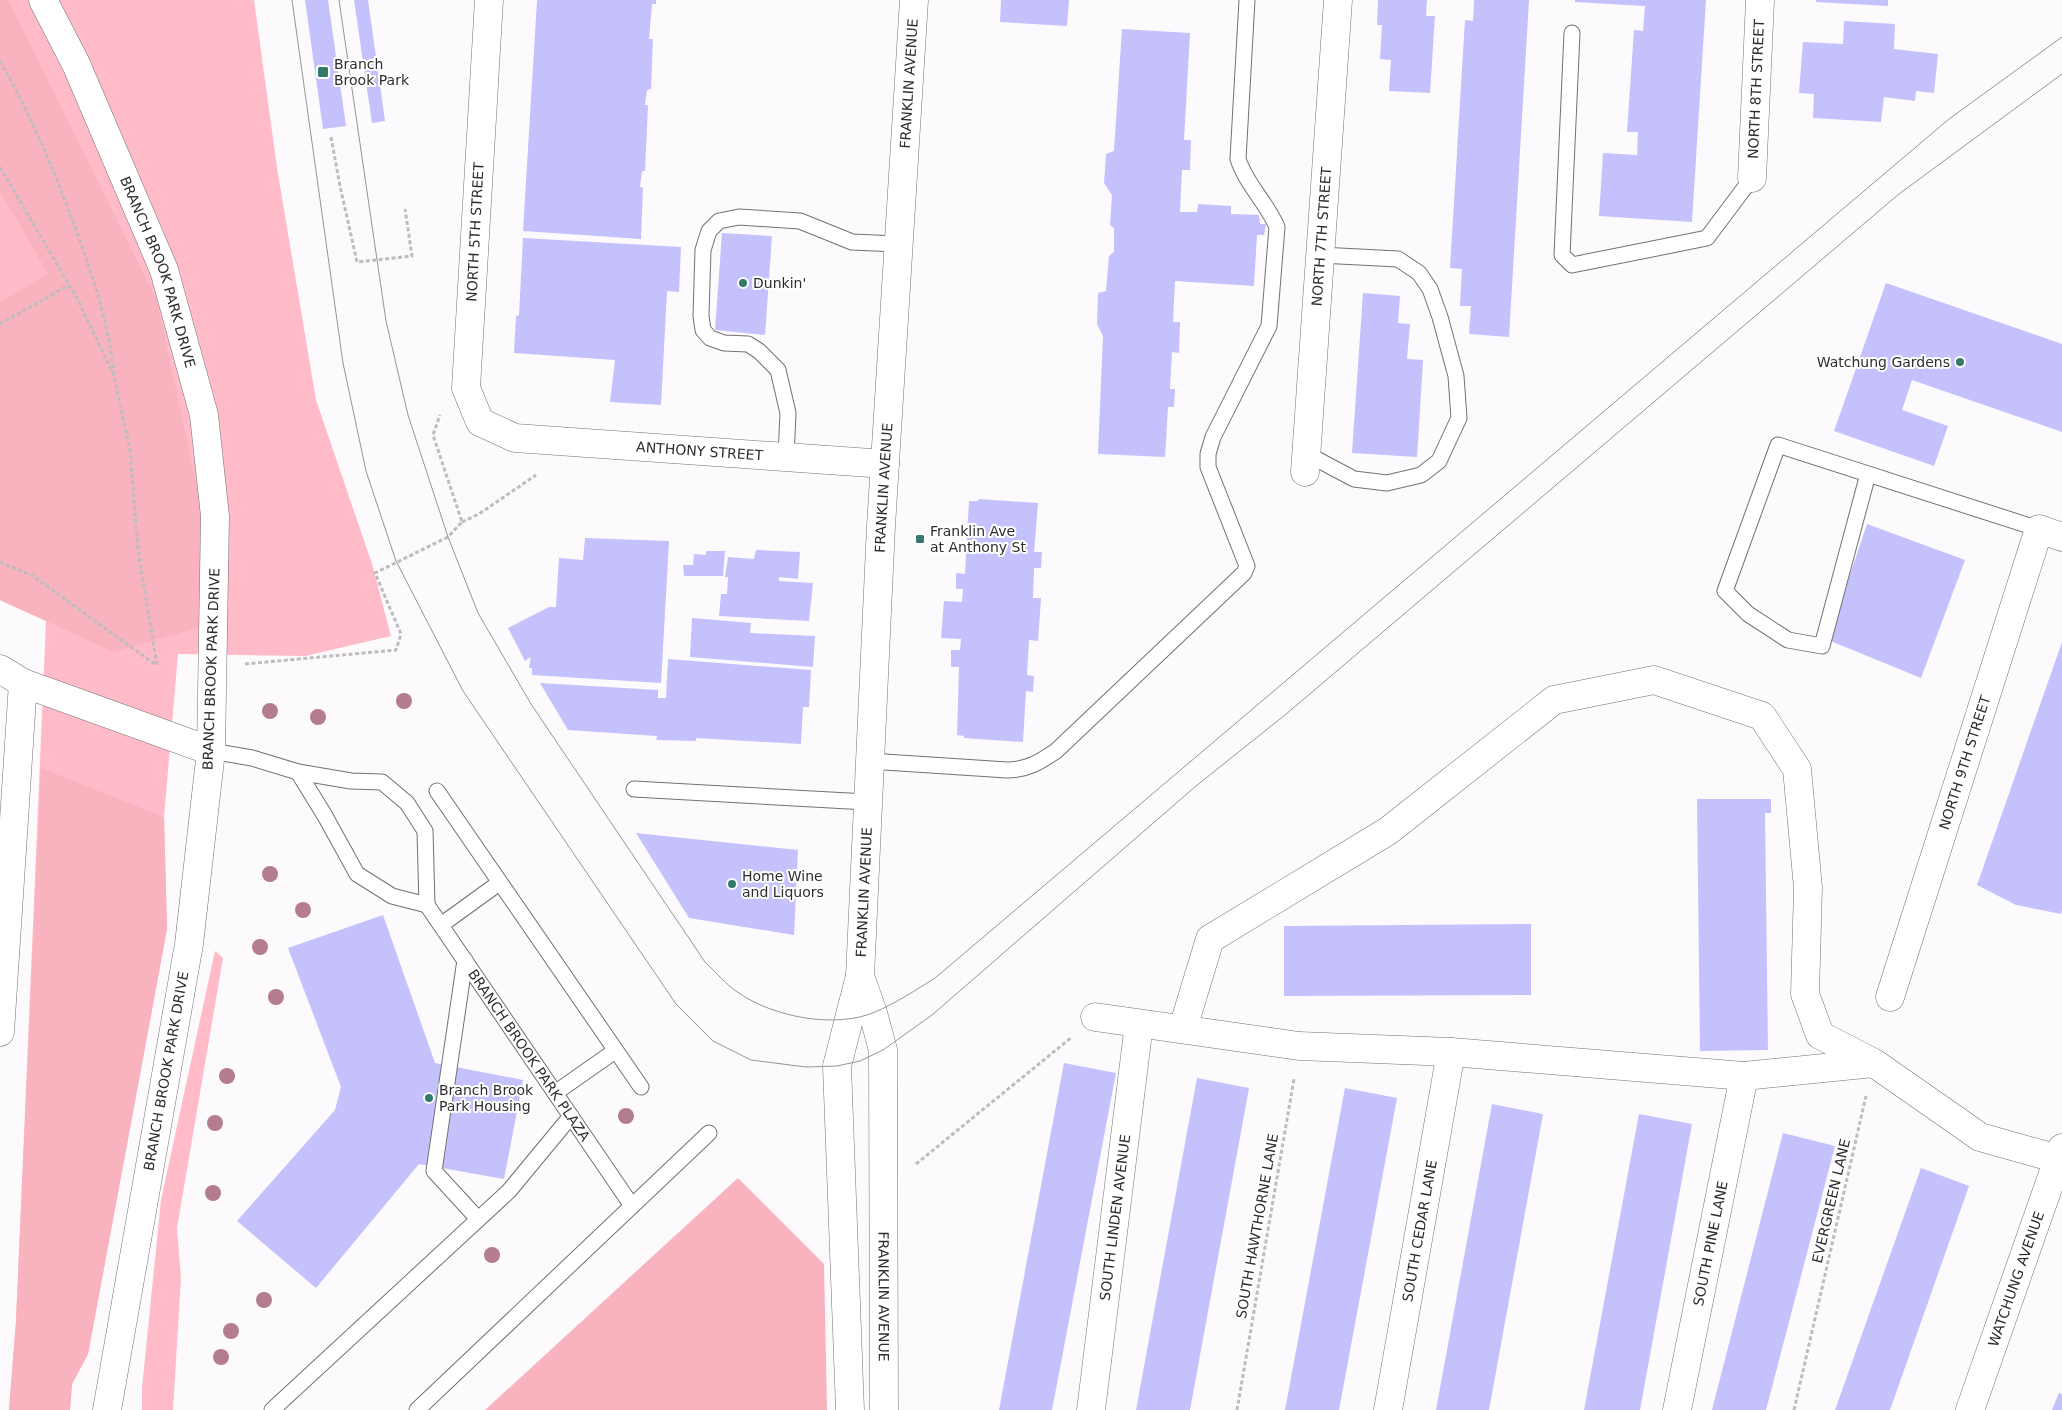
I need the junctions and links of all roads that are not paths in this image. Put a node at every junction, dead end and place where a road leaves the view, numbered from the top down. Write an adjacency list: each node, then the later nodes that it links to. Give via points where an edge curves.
1 (42, 0): 18 (street, BRANCH BROOK PARK DRIVE, via 76,64 164,270 204,415 215,516)
2 (489, 0): 11 (street, NORTH 5TH STREET, via 466,388 480,422)
3 (914, 0): 9 (street, FRANKLIN AVENUE)
4 (1247, 0): 19 (lane, via 1238,159 1241,170 1277,227 1269,326 1213,437 1208,468 1247,566 1244,573 1056,751 1037,764 1020,770 1007,770)
5 (1338, 0): 10 (street, NORTH 7TH STREET)
6 (1760, 0): 8 (street, NORTH 8TH STREET)
7 (1572, 34): 8 (lane, via 1562,255 1572,265 1707,238)
8 (1752, 178)
9 (897, 244): 12 (lane, via 852,242 800,221 773,219 739,217 719,221 709,231 703,250 703,330 710,338 724,343 748,344 778,370 788,413); 14 (street, FRANKLIN AVENUE)
10 (1320, 255): 13 (street, NORTH 7TH STREET); 13 (lane, via 1398,259 1419,273 1430,289 1440,317 1456,376 1459,418 1439,460 1421,475 1387,483 1354,479)
11 (515, 438): 12 (street, ANTHONY STREET)
12 (786, 457): 14 (street, ANTHONY STREET)
13 (1306, 463)
14 (885, 464): 19 (street, FRANKLIN AVENUE)
15 (1868, 474): 15 (lane, via 1778,445 1725,591 1748,614 1788,640 1822,646); 16 (lane)
16 (2051, 533): 29 (street, NORTH 9TH STREET)
17 (11, 676): 18 (street); 33 (street)
18 (211, 751): 20 (lane, via 252,758); 45 (street, BRANCH BROOK PARK DRIVE, via 188,944)
19 (869, 761): 23 (street, FRANKLIN AVENUE)
20 (298, 772): 25 (lane, via 357,874 392,896); 25 (lane, via 352,781 382,782 407,803 425,831)
21 (634, 789): 23 (lane)
22 (437, 791): 24 (lane)
23 (868, 802): 28 (street, FRANKLIN AVENUE)
24 (499, 883): 26 (lane); 34 (lane)
25 (427, 905): 26 (lane, BRANCH BROOK PARK PLAZA)
26 (441, 925): 27 (lane, BRANCH BROOK PARK PLAZA)
27 (465, 960): 39 (lane, BRANCH BROOK PARK PLAZA); 44 (lane, via 434,1171)
28 (860, 976): 48 (street, FRANKLIN AVENUE, via 837,1066); 49 (street, FRANKLIN AVENUE, via 883,1050)
29 (1890, 996)
30 (1095, 1017): 31 (street)
31 (1140, 1024): 32 (street); 50 (street, SOUTH LINDEN AVENUE)
32 (1183, 1028): 35 (street, via 1299,1046); 36 (street, via 1210,939 1388,831 1554,700 1654,680 1762,716 1797,769 1808,888 1805,994 1820,1035)
33 (0, 1032)
34 (615, 1051): 38 (lane); 39 (lane)
35 (1451, 1052): 37 (street); 51 (street, SOUTH CEDAR LANE)
36 (1874, 1063): 37 (street); 42 (street, via 1980,1137)
37 (1744, 1076): 52 (street, SOUTH PINE LANE)
38 (641, 1088)
39 (556, 1093): 40 (lane, BRANCH BROOK PARK PLAZA)
40 (571, 1116): 43 (lane, BRANCH BROOK PARK PLAZA); 44 (lane, via 509,1191)
41 (709, 1133): 43 (lane)
42 (2060, 1153): 53 (street, WATCHUNG AVENUE)
43 (632, 1206): 47 (lane)
44 (478, 1219): 46 (lane)
45 (110, 1404)
46 (272, 1410)
47 (417, 1410)
48 (850, 1410)
49 (884, 1410)
50 (1091, 1410)
51 (1388, 1410)
52 (1677, 1410)
53 (1970, 1410)

